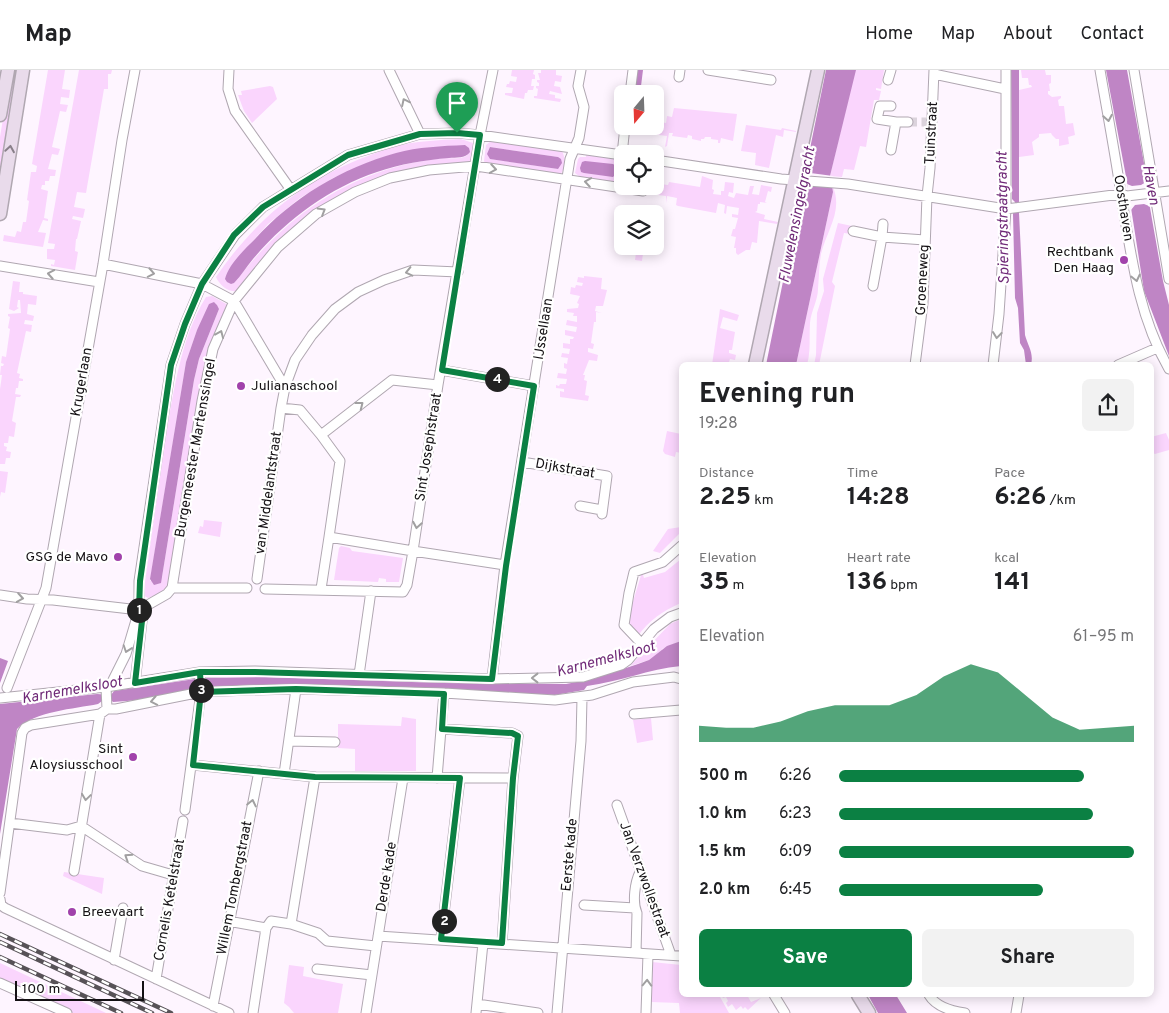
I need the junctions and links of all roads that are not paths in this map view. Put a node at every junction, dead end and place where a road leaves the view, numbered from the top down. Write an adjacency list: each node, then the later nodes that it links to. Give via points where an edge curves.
1 (8, 70): 22 (main road)
2 (23, 70): 41 (main road, one-way to 2)
3 (135, 70): 46 (street, Krugerlaan)
4 (229, 70): 35 (street, via 228,89 235,111)
5 (389, 70): 25 (street, one-way to 5)
6 (493, 70): 26 (street, Sint Josephstraat)
7 (582, 70): 27 (street, IJssellaan, via 578,86 584,107)
8 (633, 70): 19 (street)
9 (708, 70): 16 (street)
10 (818, 70): 32 (main road)
11 (891, 70): 18 (street)
12 (1006, 70): 20 (street)
13 (1100, 70): 38 (street, Oosthaven, one-way to 38)
14 (1134, 70): 37 (street)
15 (934, 72): 20 (street); 39 (street, Tuinstraat)
16 (743, 73): 17 (street)
17 (770, 80)
18 (888, 80)
19 (631, 85)
20 (1006, 89): 40 (street)
21 (891, 106): 23 (street, via 880,106 877,119)
22 (0, 115)
23 (896, 122): 24 (street); 28 (street)
24 (908, 122)
25 (420, 134): 26 (street); 35 (street, via 348,155)
26 (480, 135): 27 (street); 31 (street, Sint Josephstraat)
27 (575, 148): 29 (street); 33 (street, IJssellaan)
28 (891, 150)
29 (614, 154)
30 (664, 161): 32 (street)
31 (476, 166): 33 (street, Burgemeester Martenssingel, one-way to 33); 48 (street, Sint Josephstraat); 53 (street, Burgemeester Martenssingel, one-way to 31, via 278,247 316,214 355,192 390,178 429,170)
32 (798, 179): 39 (street); 55 (main road)
33 (567, 180): 34 (street, Burgemeester Martenssingel, one-way to 33); 62 (street, IJssellaan)
34 (614, 187)
35 (291, 190): 51 (street, via 263,207 234,235)
36 (1169, 192): 37 (street)
37 (1151, 194): 38 (street); 49 (street)
38 (1124, 195): 40 (street); 54 (street, Oosthaven, one-way to 54, via 1130,252 1140,299)
39 (927, 196): 40 (street); 45 (street, Groeneweg)
40 (1008, 208): 57 (street, one-way to 57)
41 (0, 214)
42 (883, 224): 44 (street)
43 (853, 231): 44 (street)
44 (882, 237): 45 (street); 52 (street)
45 (925, 240): 56 (street, Groeneweg, via 923,303)
46 (103, 264): 50 (street, Krugerlaan); 51 (street, one-way to 51)
47 (0, 266): 50 (street, one-way to 47)
48 (458, 272): 60 (street, Sint Josephstraat); 63 (street, van Middelantstraat, one-way to 63, via 413,270 358,292 334,309 312,334 294,360)
49 (1169, 279)
50 (99, 282): 79 (street, Krugerlaan, via 46,588)
51 (202, 284): 53 (street); 80 (street, via 171,365 140,581)
52 (873, 286)
53 (234, 301): 63 (street); 73 (street, Burgemeester Martenssingel, one-way to 53, via 213,350)
54 (1157, 348): 58 (street); 59 (street, Oosthaven)
55 (756, 362)
56 (915, 362)
57 (993, 362)
58 (1125, 362)
59 (1169, 369)
60 (442, 370): 61 (street, Sint Josephstraat); 62 (street)
61 (438, 385): 65 (street, one-way to 61, via 392,380); 70 (street, Sint Josephstraat, one-way to 70)
62 (534, 386): 66 (street, IJssellaan)
63 (285, 387): 64 (street, van Middelantstraat)
64 (281, 408): 65 (street, via 300,410); 72 (street, van Middelantstraat)
65 (321, 435): 68 (street, via 340,462)
66 (522, 462): 67 (street, Dijkstraat, via 607,476 602,512); 71 (street, IJssellaan)
67 (580, 506)
68 (329, 537): 70 (street); 76 (street)
69 (679, 548): 82 (street, via 663,562 634,572 624,626)
70 (413, 551): 71 (street); 77 (street, Sint Josephstraat, via 405,590)
71 (506, 566): 85 (street, IJssellaan)
72 (257, 579)
73 (172, 588): 74 (street); 80 (street)
74 (247, 588)
75 (265, 589): 76 (street)
76 (321, 589): 77 (street)
77 (371, 591): 83 (street)
78 (0, 595): 79 (street, one-way to 79)
79 (41, 600): 80 (street); 88 (street, Krugerlaan)
80 (139, 610): 86 (street, via 142,621); 93 (street, one-way to 93, via 126,654)
81 (679, 614): 82 (street, via 654,629)
82 (641, 643): 85 (street, one-way to 85, via 621,665 583,677)
83 (359, 675): 85 (street); 87 (street, via 255,672)
84 (679, 678): 92 (street, via 633,682)
85 (492, 679)
86 (135, 683): 87 (street); 93 (street)
87 (201, 683): 89 (street); 93 (street, one-way to 93, via 116,709); 99 (street)
88 (7, 688)
89 (296, 689): 90 (street); 97 (street)
90 (444, 694): 92 (street, via 555,700); 96 (street)
91 (2, 698): 93 (street)
92 (582, 698): 127 (street, Eerste kade)
93 (106, 699): 110 (street, via 25,728); 111 (street, one-way to 111)
94 (679, 710): 95 (street)
95 (634, 714)
96 (442, 729): 104 (street); 106 (street, via 518,736)
97 (289, 741): 98 (street); 101 (street)
98 (335, 742)
99 (193, 765): 100 (street); 108 (street)
100 (259, 771): 101 (street); 120 (street, Willem Tombergstraat, one-way to 100)
101 (284, 774): 102 (street)
102 (315, 777): 103 (street); 121 (street)
103 (403, 778): 104 (street); 124 (street, Derde kade)
104 (438, 778): 105 (street)
105 (460, 778): 106 (street); 123 (street)
106 (513, 778): 126 (street)
107 (617, 805): 113 (street, Jan Verzwollestraat)
108 (186, 810)
109 (184, 821): 114 (street, Cornelis Ketelstraat)
110 (10, 823): 111 (street, via 67,830); 115 (street)
111 (81, 826): 112 (street); 114 (street, one-way to 111, via 142,866)
112 (74, 871)
113 (640, 872): 119 (street); 130 (street, Jan Verzwollestraat)
114 (173, 875): 135 (street, Cornelis Ketelstraat)
115 (0, 893)
116 (0, 900): 132 (street, via 5,908)
117 (584, 905): 119 (street)
118 (123, 908): 132 (street)
119 (635, 908): 128 (street)
120 (228, 920): 122 (street); 141 (street, Willem Tombergstraat)
121 (290, 924): 122 (street, via 271,921); 124 (street, via 318,933 327,941)
122 (266, 928): 145 (street)
123 (441, 939): 124 (street); 125 (street)
124 (377, 941): 134 (street, Derde kade)
125 (483, 943): 126 (street); 142 (street)
126 (502, 943): 127 (street)
127 (563, 948): 128 (street); 148 (street, Eerste kade)
128 (636, 953): 129 (street)
129 (648, 954): 130 (street); 149 (street, one-way to 129)
130 (671, 955): 131 (street)
131 (679, 956)
132 (114, 960): 135 (street)
133 (317, 969): 134 (street)
134 (372, 975): 146 (street, Derde kade)
135 (156, 979): 141 (street)
136 (0, 982): 143 (street)
137 (775, 997): 150 (street)
138 (859, 997): 151 (main road)
139 (930, 997): 152 (street, via 943,1008)
140 (1019, 997): 153 (street)
141 (213, 1006): 144 (street)
142 (476, 1008): 147 (street)
143 (67, 1013)
144 (229, 1013)
145 (253, 1013)
146 (366, 1013)
147 (538, 1013)
148 (557, 1013)
149 (646, 1013)
150 (785, 1013)
151 (869, 1013)
152 (965, 1013)
153 (1016, 1013)

